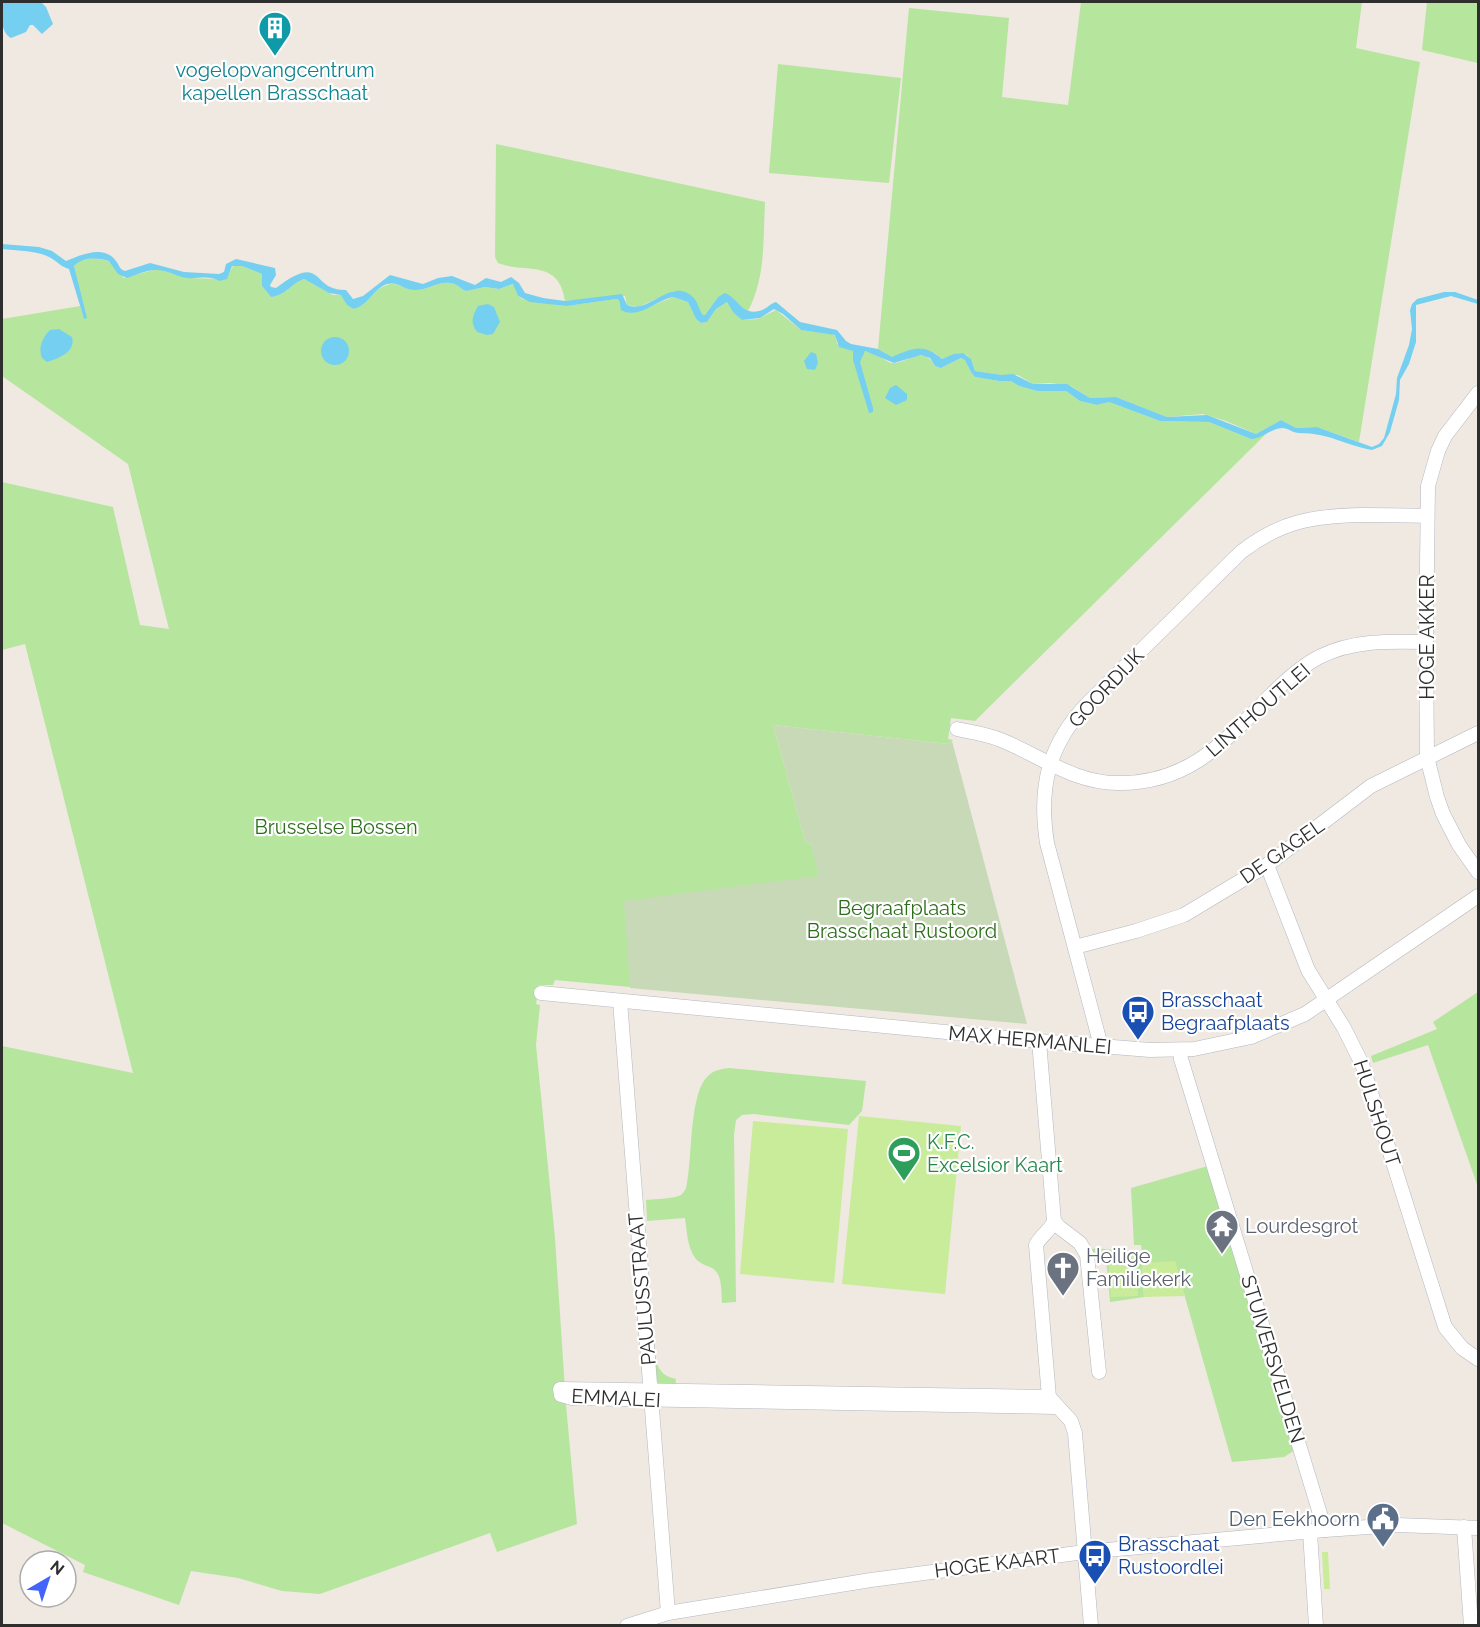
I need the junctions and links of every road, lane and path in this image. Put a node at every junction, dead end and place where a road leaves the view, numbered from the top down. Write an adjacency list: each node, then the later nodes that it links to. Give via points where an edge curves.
1 (1476, 397): 2 (street, HOGE AKKER, via 1456,420 1438,452 1428,486)
2 (1427, 516): 3 (street, HOGE AKKER); 7 (street, GOORDIJK, via 1320,516 1287,524 1254,542 1083,709 1061,739)
3 (1426, 642): 6 (street, HOGE AKKER); 7 (street, LINTHOUTLEI, via 1370,642 1319,657 1293,675 1218,748 1172,775 1137,783 1110,783 1069,774)
4 (957, 729): 7 (street, LINTHOUTLEI, via 1000,740)
5 (1479, 733): 6 (street, DE GAGEL)
6 (1427, 757): 8 (street, DE GAGEL, via 1371,786); 9 (street, HOGE AKKER, via 1443,814)
7 (1050, 764): 11 (street, GOORDIJK, via 1044,787 1044,825)
8 (1267, 865): 11 (street, DE GAGEL, via 1184,915); 14 (street, HULSHOUT, via 1301,954)
9 (1479, 872)
10 (1479, 896): 14 (street, MAX HERMANLEI)
11 (1075, 947): 16 (street, GOORDIJK)
12 (541, 993): 13 (street, MAX HERMANLEI)
13 (620, 1001): 15 (street, MAX HERMANLEI); 21 (street, PAULUSSTRAAT)
14 (1326, 1001): 17 (street, MAX HERMANLEI, via 1251,1037); 19 (street, HULSHOUT, via 1362,1064 1445,1327 1462,1348)
15 (1039, 1041): 16 (street, MAX HERMANLEI); 18 (street)
16 (1101, 1046): 17 (street, MAX HERMANLEI)
17 (1180, 1050): 25 (street, STUIVERSVELDEN)
18 (1054, 1221): 20 (street, via 1080,1243 1087,1255); 22 (street, via 1036,1245)
19 (1479, 1359)
20 (1099, 1372)
21 (651, 1395): 21 (street, EMMALEI, via 560,1389 561,1395 572,1398); 22 (street, EMMALEI); 28 (street, PAULUSSTRAAT)
22 (1053, 1402): 27 (street, via 1071,1421 1075,1433)
23 (1464, 1527): 24 (street, HOGE KAART); 25 (street, HOGE KAART, via 1397,1525); 32 (street)
24 (1479, 1528)
25 (1324, 1530): 26 (street, HOGE KAART)
26 (1310, 1532): 27 (street, HOGE KAART); 31 (street)
27 (1085, 1552): 28 (street, HOGE KAART, via 871,1580); 30 (street)
28 (668, 1613): 29 (street, HOGE KAART)
29 (627, 1626)
30 (1091, 1626)
31 (1316, 1626)
32 (1471, 1626)

